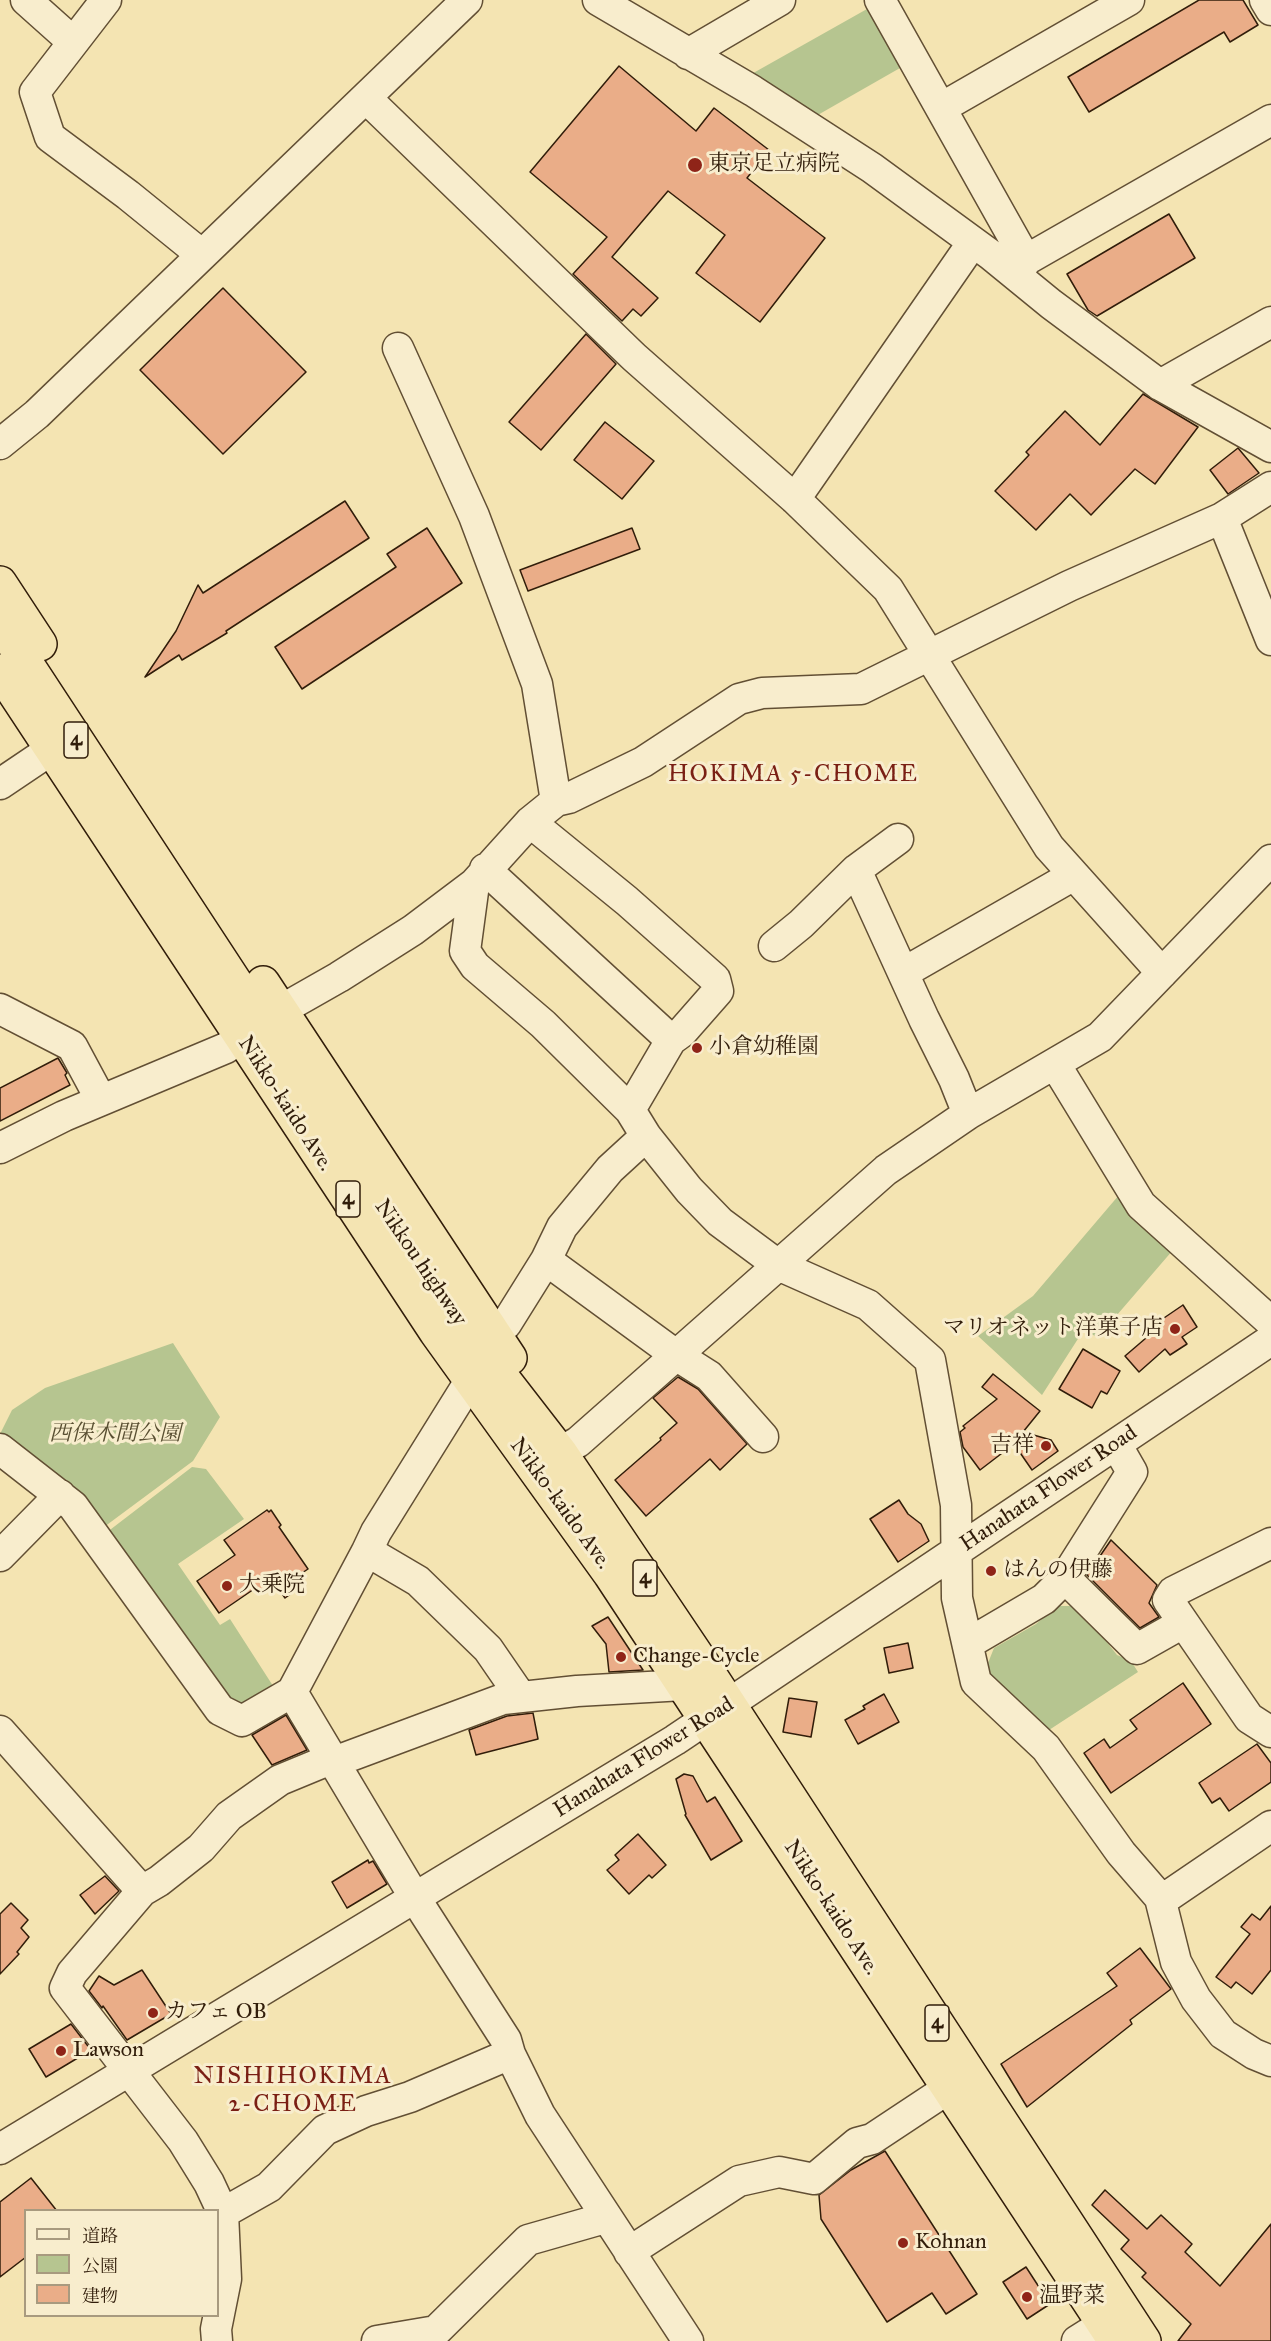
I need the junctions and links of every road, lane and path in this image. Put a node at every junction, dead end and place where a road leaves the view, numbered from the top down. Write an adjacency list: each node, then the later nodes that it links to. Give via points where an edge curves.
1 (26, 0): 10 (street)
2 (106, 0): 10 (street)
3 (467, 0): 12 (street)
4 (598, 0): 11 (street)
5 (780, 0): 11 (street)
6 (880, 0): 13 (street)
7 (1129, 0): 13 (street)
8 (1265, 0): 9 (street)
9 (1271, 10)
10 (73, 42): 16 (street, via 35,92 50,137)
11 (688, 54): 15 (street, via 872,168)
12 (366, 98): 16 (street); 24 (street, via 634,357)
13 (941, 108): 17 (street)
14 (1271, 120): 17 (street)
15 (973, 242): 17 (street); 24 (street)
16 (202, 255): 21 (street, via 37,414)
17 (1022, 268): 20 (street, via 1051,304)
18 (1271, 322): 20 (street)
19 (398, 348): 34 (street, via 474,516 537,684)
20 (1160, 385): 22 (street)
21 (0, 444)
22 (1271, 447)
23 (1271, 487): 25 (street)
24 (795, 499): 30 (street, via 888,589)
25 (1222, 518): 26 (street); 30 (street, via 1069,586)
26 (1260, 577): 29 (street)
27 (0, 583): 45 (highway, 4)
28 (0, 623): 64 (highway, Nikkou highway / 4, via 450,1310)
29 (1271, 640)
30 (931, 656): 34 (street, via 861,689 762,693 739,699 643,762); 39 (street, via 1049,847)
31 (0, 672): 32 (highway, Nikko-kaido Ave. / 4)
32 (52, 749): 33 (street); 46 (highway, Nikko-kaido Ave. / 4)
33 (0, 784)
34 (556, 801): 35 (street)
35 (530, 822): 40 (street); 47 (street, via 680,945 715,979 718,991)
36 (898, 839): 38 (street)
37 (1271, 860): 43 (street)
38 (856, 870): 41 (street); 42 (street)
39 (1074, 875): 42 (street); 43 (street)
40 (480, 877): 45 (street, via 413,930); 47 (street); 50 (street, via 465,951 491,982 543,1024)
41 (774, 946)
42 (903, 973): 51 (street)
43 (1162, 973): 48 (street, via 1100,1037)
44 (0, 1009): 49 (street, via 72,1046)
45 (280, 1010): 57 (highway, 4)
46 (242, 1037): 49 (street, via 226,1048); 60 (highway, Nikko-kaido Ave. / 4)
47 (670, 1040): 50 (street)
48 (1055, 1064): 51 (street); 56 (street, via 1141,1205)
49 (101, 1100): 53 (street)
50 (630, 1110): 52 (street)
51 (968, 1114): 55 (street, via 886,1170)
52 (645, 1136): 54 (street, via 622,1156 562,1227); 55 (street, via 720,1222)
53 (0, 1148)
54 (546, 1260): 57 (street, via 506,1324); 59 (street)
55 (778, 1265): 59 (street); 68 (street, via 868,1305 930,1360 956,1505)
56 (1271, 1322)
57 (494, 1331): 64 (highway, 4)
58 (1271, 1340): 62 (street, Hanahata Flower Road)
59 (676, 1355): 61 (street, via 709,1376); 64 (street, via 578,1442)
60 (470, 1381): 67 (street); 73 (highway, Nikko-kaido Ave. / 4, via 610,1574)
61 (763, 1437)
62 (1116, 1444): 68 (street, Hanahata Flower Road); 70 (street, via 1132,1473)
63 (0, 1449): 65 (street)
64 (560, 1452): 76 (highway, Nikko-kaido Ave. / 4)
65 (60, 1495): 69 (street); 74 (street, via 73,1506 220,1710 242,1721)
66 (1271, 1543): 71 (street, via 1173,1592 1168,1600)
67 (367, 1551): 74 (street); 75 (street, via 418,1581 488,1649)
68 (958, 1551): 72 (street, via 957,1598); 76 (street, Hanahata Flower Road)
69 (0, 1556)
70 (1065, 1578): 71 (street, via 1137,1649); 72 (street, via 1044,1599)
71 (1183, 1623): 78 (street, via 1250,1718)
72 (969, 1643): 83 (street, via 976,1682 1046,1748 1121,1853)
73 (684, 1685): 75 (street); 76 (highway, Nikko-kaido Ave. / 4)
74 (292, 1692): 79 (street)
75 (521, 1697): 79 (street, via 503,1699)
76 (718, 1712): 82 (street, Hanahata Flower Road); 87 (highway, Nikko-kaido Ave. / 4); 98 (highway, Nikko-kaido Ave. / 4)
77 (0, 1731): 81 (street)
78 (1271, 1732)
79 (333, 1760): 81 (street, via 280,1780 229,1816 201,1848); 82 (street)
80 (1271, 1826): 83 (street)
81 (142, 1891): 86 (street, via 72,1973 65,1988)
82 (415, 1898): 84 (street, via 506,2040); 86 (street, Hanahata Flower Road)
83 (1160, 1898): 85 (street, via 1176,1962 1196,1999 1223,2034)
84 (510, 2054): 89 (street, via 325,2130 270,2187); 90 (street, via 540,2115)
85 (1271, 2061)
86 (128, 2072): 88 (street, Hanahata Flower Road); 89 (street, via 195,2159)
87 (949, 2088): 91 (street, via 872,2139 857,2143 814,2179 779,2172 740,2181); 94 (highway, Nikko-kaido Ave. / 4)
88 (0, 2149)
89 (223, 2213): 92 (street, via 226,2279)
90 (605, 2218): 91 (street); 96 (street, via 528,2241 436,2331)
91 (628, 2252): 97 (street)
92 (219, 2314)
93 (218, 2317): 95 (street)
94 (1099, 2335)
95 (217, 2341)
96 (377, 2341)
97 (688, 2341)
98 (1144, 2341)

